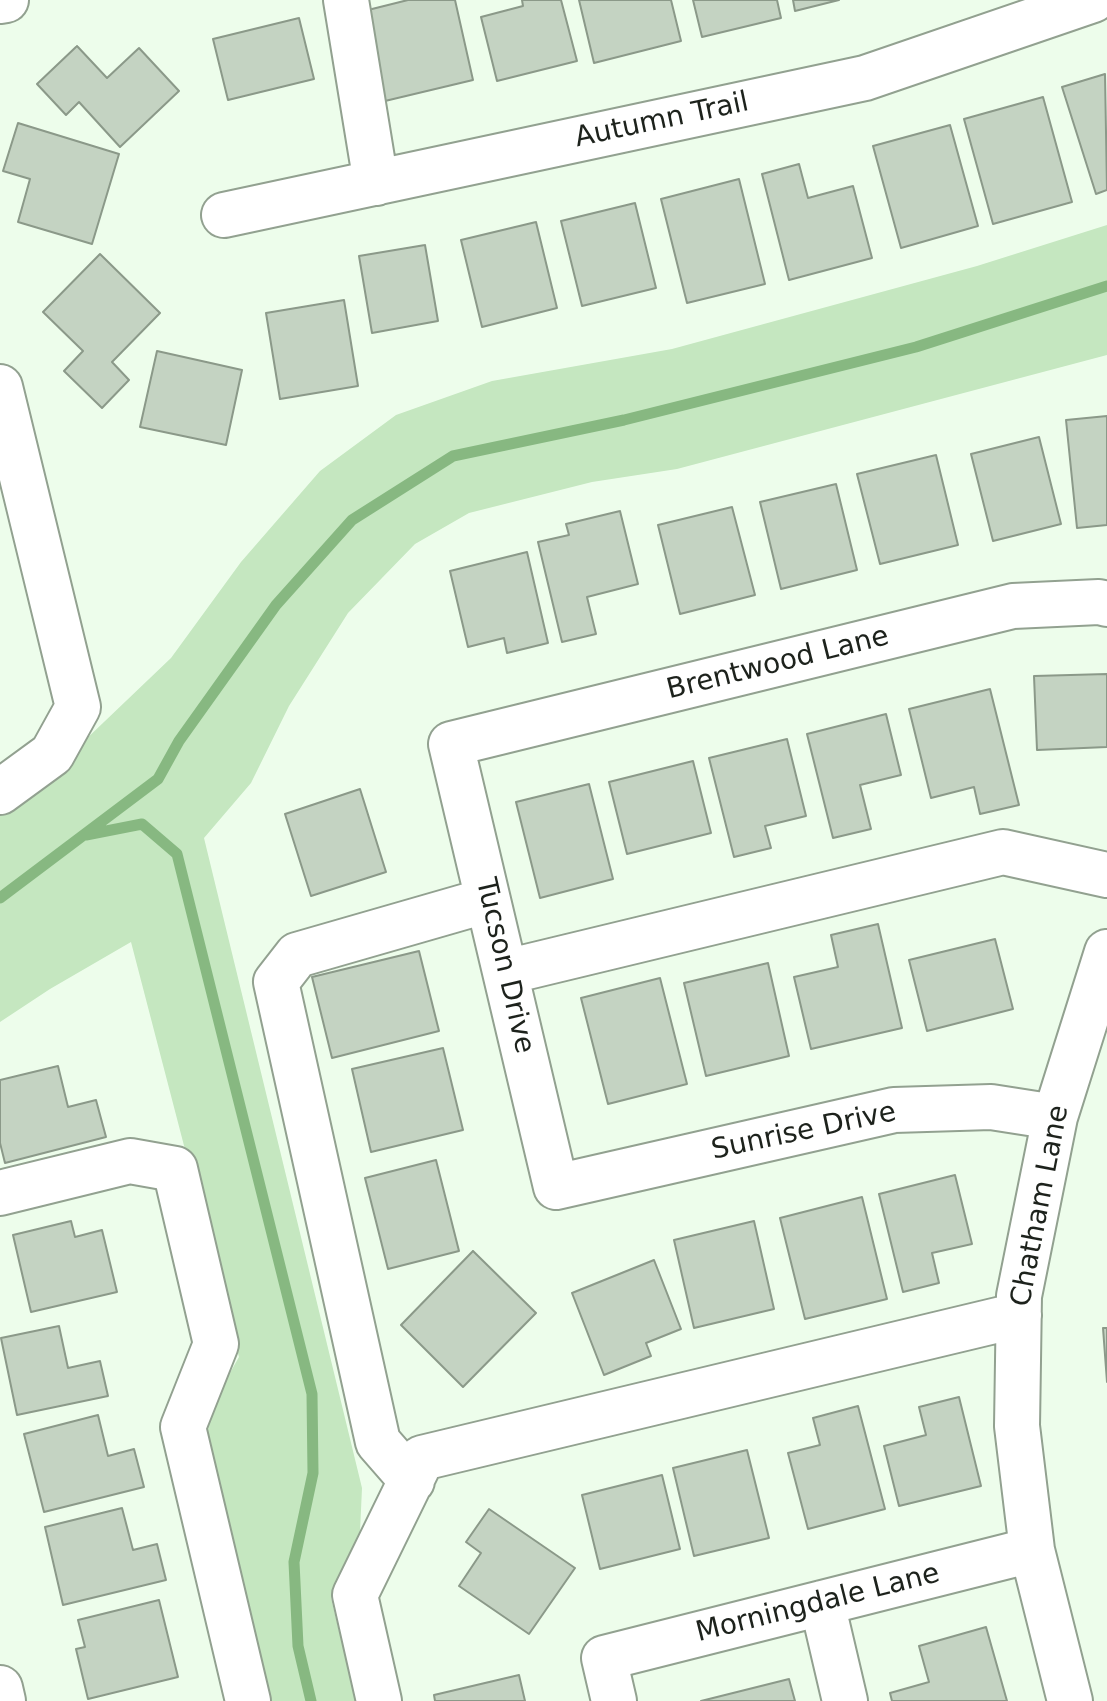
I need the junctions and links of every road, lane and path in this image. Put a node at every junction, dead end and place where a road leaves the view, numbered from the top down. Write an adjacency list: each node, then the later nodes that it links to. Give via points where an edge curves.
1 (6, 0): 4 (street)
2 (346, 0): 5 (street)
3 (1093, 0): 5 (street, Autumn Trail, via 865,78)
4 (0, 1)
5 (376, 183): 6 (street, Autumn Trail)
6 (224, 215)
7 (0, 387): 8 (street)
8 (5, 438): 11 (street, via 78,707 52,754)
9 (1107, 604): 10 (street, Brentwood Lane, via 1013,606)
10 (451, 744): 13 (street, Tucson Drive)
11 (0, 792)
12 (1107, 875): 15 (street, via 1003,852)
13 (488, 900): 15 (street, Tucson Drive); 20 (street, via 297,955 276,982 378,1442)
14 (1107, 952): 16 (street, Chatham Lane)
15 (506, 972): 17 (street, Tucson Drive)
16 (1055, 1117): 17 (street, Sunrise Drive, via 991,1107 894,1110); 19 (street, Chatham Lane)
17 (556, 1187)
18 (0, 1193): 25 (street, via 130,1161 175,1169 216,1344 183,1427)
19 (1019, 1315): 20 (street, via 422,1458); 21 (street, Chatham Lane, via 1017,1426)
20 (412, 1481): 26 (street, via 355,1595)
21 (1032, 1550): 22 (street, Morningdale Lane); 29 (street, Chatham Lane)
22 (822, 1603): 27 (street, Morningdale Lane, via 604,1658); 28 (street)
23 (0, 1688): 24 (street)
24 (3, 1701)
25 (248, 1701)
26 (379, 1701)
27 (614, 1701)
28 (845, 1701)
29 (1070, 1701)

